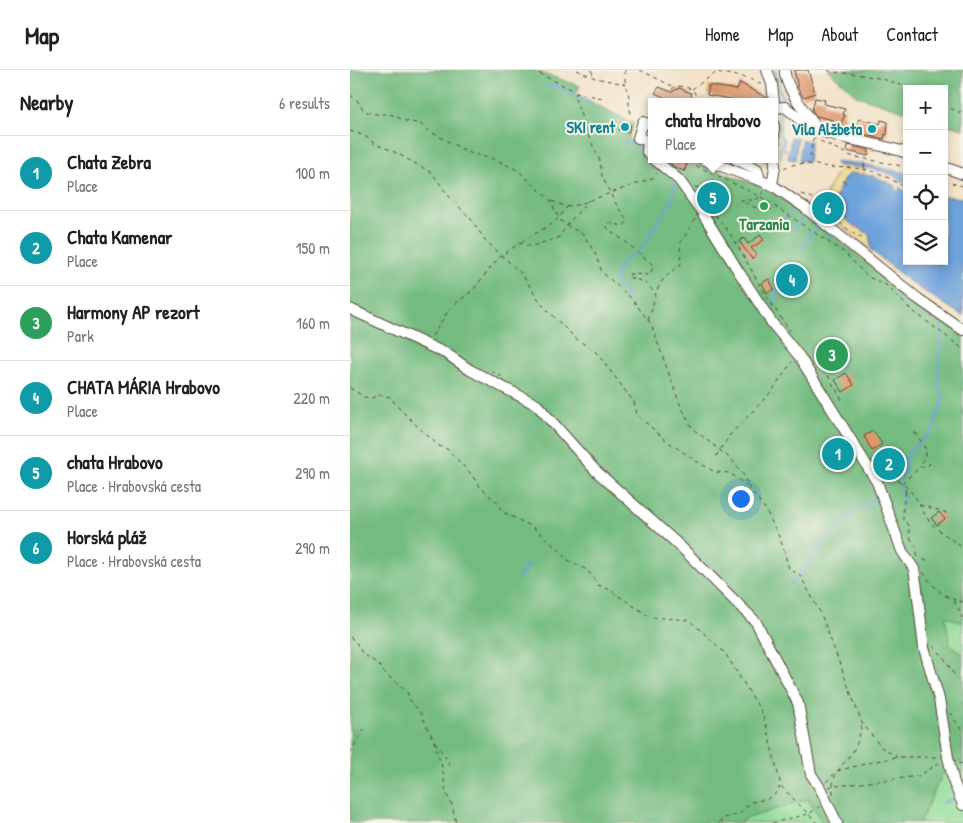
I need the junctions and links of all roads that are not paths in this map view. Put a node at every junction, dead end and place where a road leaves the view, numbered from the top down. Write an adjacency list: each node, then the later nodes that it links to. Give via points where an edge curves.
1 (767, 70): 3 (street)
2 (785, 70): 6 (street, via 784,74)
3 (774, 98)
4 (778, 107): 6 (street, via 796,116)
5 (648, 124): 7 (street, via 644,122 638,138)
6 (815, 134): 8 (street)
7 (648, 140)
8 (903, 152)
9 (658, 163): 19 (street, via 679,180 700,209 877,482 902,551 914,569 924,648 939,698 954,783)
10 (712, 163): 15 (street)
11 (744, 163): 15 (street, via 757,169)
12 (775, 166): 16 (street)
13 (948, 168): 14 (street)
14 (963, 174)
15 (760, 180): 16 (street)
16 (772, 185): 18 (street)
17 (350, 309): 20 (street, via 447,354 470,370 537,405 595,470 680,546 756,622 798,704 811,774 830,799)
18 (963, 330)
19 (963, 805)
20 (837, 823)

